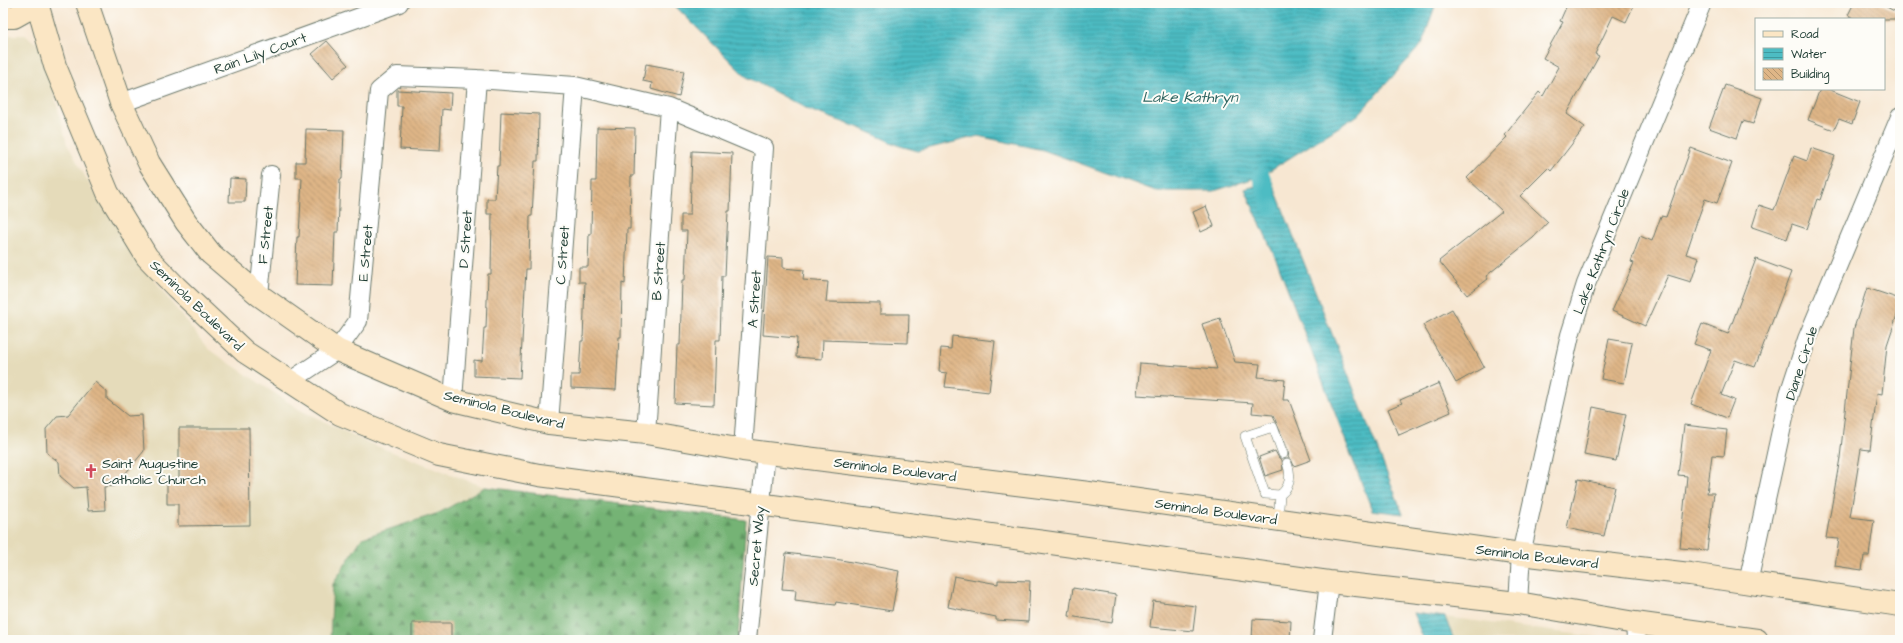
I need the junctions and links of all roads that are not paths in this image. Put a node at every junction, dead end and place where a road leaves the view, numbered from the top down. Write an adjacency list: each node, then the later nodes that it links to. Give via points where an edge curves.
1 (37, 3): 5 (main road, via 14,16); 15 (main road, Seminola Boulevard, via 55,66 108,192 147,257 244,352)
2 (87, 3): 8 (main road, Seminola Boulevard)
3 (399, 3): 8 (street, Rain Lily Court)
4 (1702, 3): 26 (street, Lake Kathryn Circle, via 1586,284 1570,335)
5 (3, 17)
6 (477, 79): 7 (street); 14 (street, E Street, via 397,76 379,92 358,321); 16 (street, D Street)
7 (575, 86): 9 (street); 17 (street, C Street)
8 (121, 103): 13 (main road, Seminola Boulevard, via 149,162 186,222 212,254)
9 (669, 108): 18 (street, B Street); 19 (street, A Street, via 764,148)
10 (1900, 117): 11 (street, Diane Circle)
11 (1893, 156): 28 (street, Diane Circle, via 1807,339 1789,394)
12 (271, 175): 13 (street, F Street)
13 (259, 296): 14 (main road, Seminola Boulevard)
14 (337, 350): 15 (street, E Street); 16 (main road, Seminola Boulevard)
15 (289, 382): 24 (main road, Seminola Boulevard, via 340,414 439,454 539,474)
16 (453, 400): 17 (main road, Seminola Boulevard)
17 (549, 424): 18 (main road, Seminola Boulevard)
18 (646, 433): 19 (main road, Seminola Boulevard)
19 (743, 450): 20 (main road, Seminola Boulevard)
20 (766, 453): 24 (street, Secret Way); 25 (main road, Seminola Boulevard, via 1089,493)
21 (1283, 454): 23 (lane, via 1273,427 1245,436 1265,494)
22 (1287, 463): 23 (lane, via 1290,471 1289,484)
23 (1280, 495): 25 (lane)
24 (760, 503): 27 (main road, Seminola Boulevard); 32 (street, Secret Way)
25 (1278, 520): 26 (main road, Seminola Boulevard)
26 (1521, 554): 28 (main road, Seminola Boulevard); 29 (street, Lake Kathryn Circle)
27 (1329, 582): 29 (main road, Seminola Boulevard); 33 (street)
28 (1748, 583): 30 (main road, Seminola Boulevard)
29 (1518, 603): 31 (main road, Seminola Boulevard)
30 (1900, 605)
31 (1635, 632): 34 (main road, Seminola Boulevard)
32 (747, 640)
33 (1322, 640)
34 (1752, 640)

